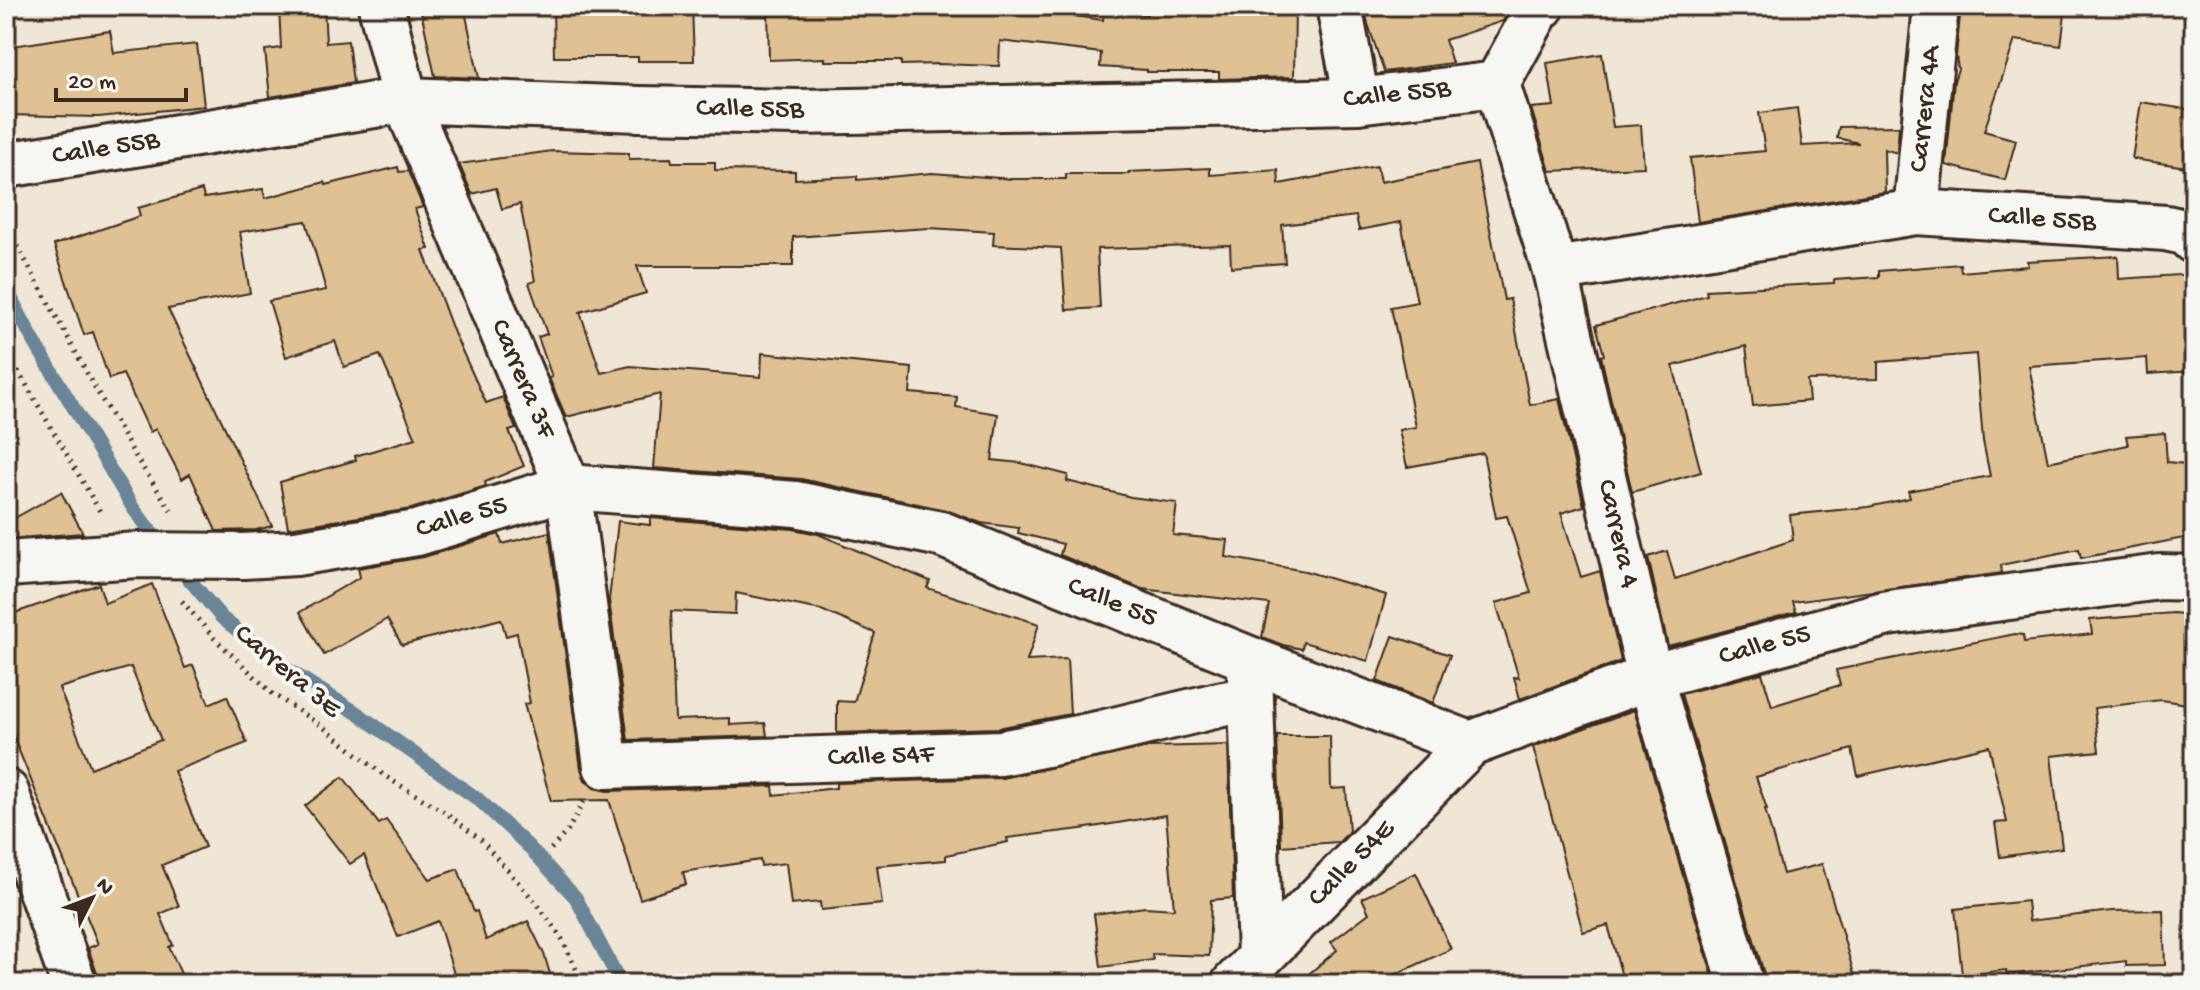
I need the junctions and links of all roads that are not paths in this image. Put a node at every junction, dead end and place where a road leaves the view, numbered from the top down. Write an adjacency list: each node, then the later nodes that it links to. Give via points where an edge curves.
1 (381, 6): 6 (street, Carrera 3F)
2 (1339, 6): 7 (street)
3 (1542, 6): 5 (street)
4 (1936, 6): 9 (street, Carrera 4A)
5 (1497, 84): 7 (street, Calle 55B); 11 (street, Carrera 4)
6 (405, 100): 7 (street, Calle 55B, via 798,112); 8 (street, Calle 55B); 12 (street, Carrera 3F)
7 (1357, 101)
8 (6, 165)
9 (1916, 212): 10 (street, Calle 55B, via 2166,228); 11 (street, Calle 55B)
10 (2194, 241)
11 (1555, 270): 15 (street, Carrera 4)
12 (568, 487): 13 (street, Calle 55, via 417,533 296,553); 16 (street, Calle 55, via 796,504 941,534); 18 (street, Carrera 3F)
13 (6, 564)
14 (2194, 578): 15 (street, Calle 55, via 2160,577 1888,613)
15 (1650, 677): 17 (street, Calle 55); 22 (street, Carrera 4)
16 (1250, 679): 17 (street, Calle 55); 18 (street, Calle 54F, via 1218,705 1001,753); 20 (street)
17 (1470, 744): 20 (street, Calle 54E)
18 (606, 766)
19 (6, 792): 21 (street)
20 (1247, 970)
21 (74, 984)
22 (1741, 984)

